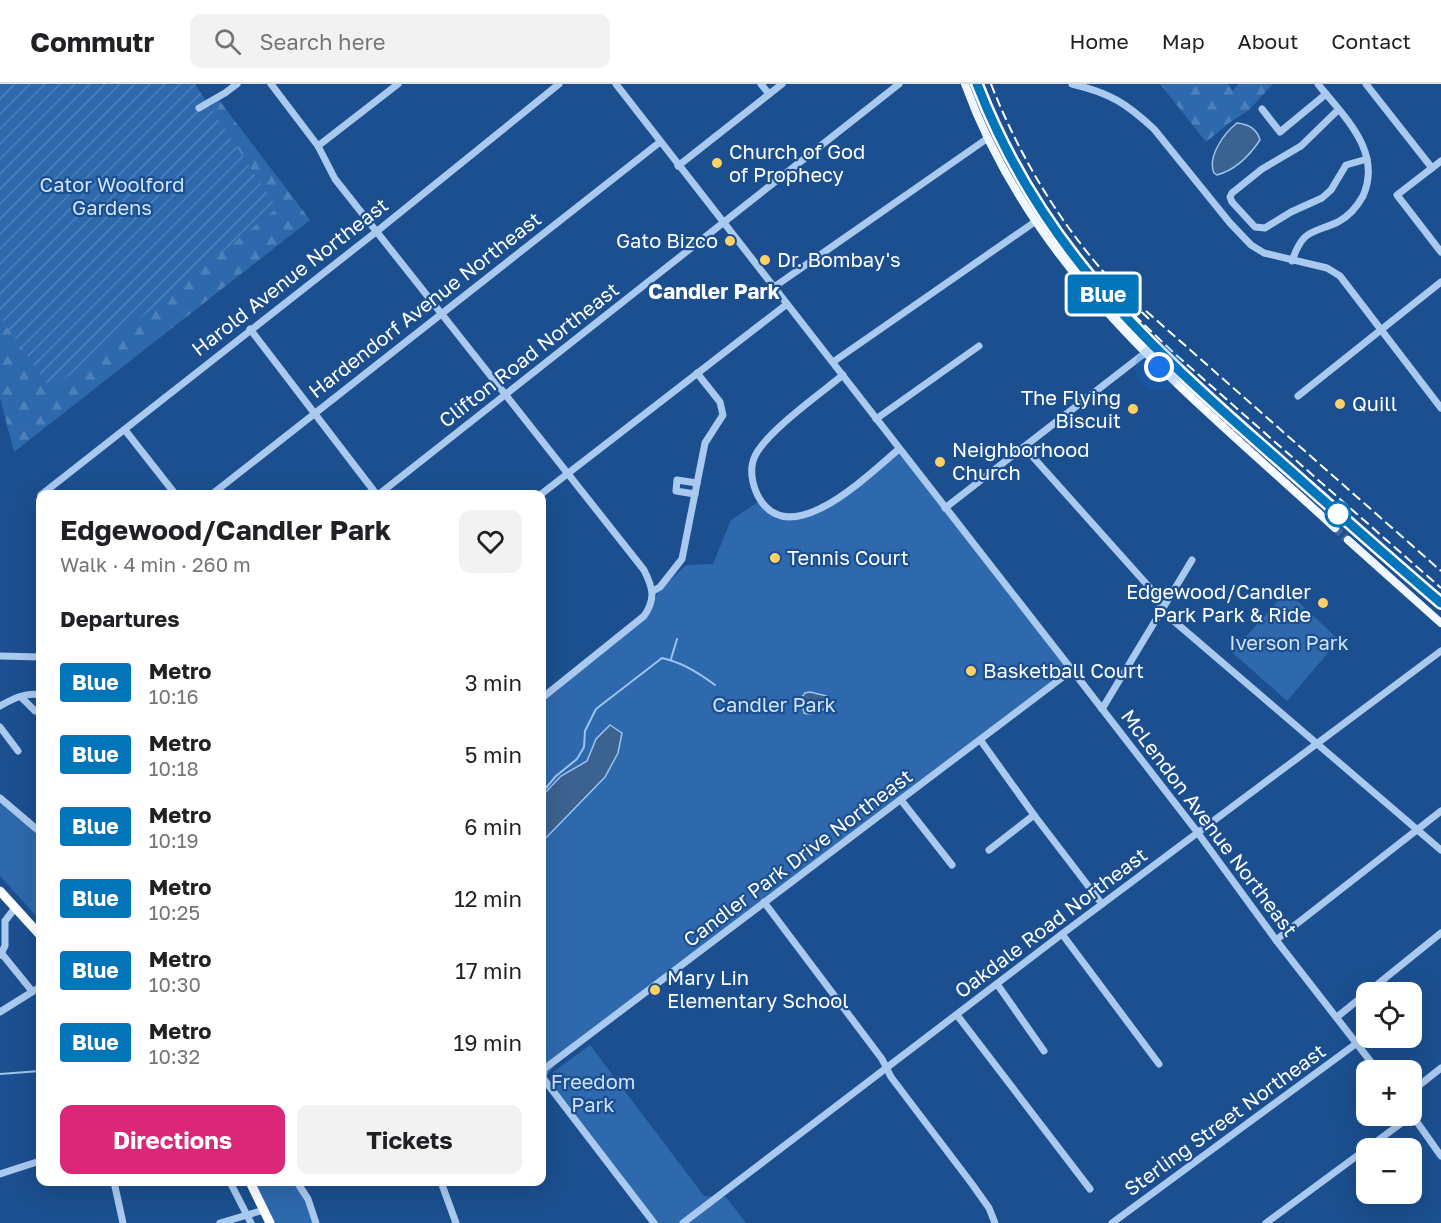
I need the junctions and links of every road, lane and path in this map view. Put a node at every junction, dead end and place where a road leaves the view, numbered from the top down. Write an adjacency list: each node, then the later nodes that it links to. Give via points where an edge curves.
1 (237, 84): 15 (street)
2 (272, 84): 20 (street)
3 (398, 84): 20 (street)
4 (559, 84): 27 (street, Harold Avenue Northeast)
5 (616, 84): 19 (street, McLendon Avenue Northeast)
6 (761, 84): 13 (street)
7 (782, 84): 13 (street)
8 (898, 84): 26 (street, Clifton Road Northeast)
9 (965, 84): 18 (main road)
10 (1072, 84): 29 (street, via 1122,101 1154,129 1251,245 1264,254)
11 (1318, 84): 14 (street)
12 (1366, 84): 24 (street)
13 (769, 94): 23 (street)
14 (1326, 94): 16 (street, via 1280,132); 17 (street)
15 (199, 108)
16 (1262, 109)
17 (1338, 110): 21 (street, via 1353,125); 21 (street, via 1300,146 1232,193 1232,202 1255,227 1265,228 1322,198 1346,165)
18 (988, 138): 25 (main road); 31 (street)
19 (660, 142): 23 (street, McLendon Avenue Northeast); 33 (street, Hardendorf Avenue Northeast)
20 (318, 146): 27 (street, via 335,179)
21 (1367, 159): 29 (street, via 1367,182 1355,209 1303,238)
22 (1441, 161): 24 (street)
23 (678, 166): 26 (street, McLendon Avenue Northeast)
24 (1432, 168): 28 (street, via 1397,195)
25 (1036, 221): 37 (main road, via 1081,282); 38 (street)
26 (723, 223): 31 (street, McLendon Avenue Northeast); 41 (street, Clifton Road Northeast)
27 (377, 230): 33 (street); 34 (street, Harold Avenue Northeast)
28 (1441, 252)
29 (1292, 261): 35 (street, via 1327,268 1340,276)
30 (1441, 282): 35 (street)
31 (774, 287): 32 (street, McLendon Avenue Northeast)
32 (787, 304): 38 (street, McLendon Avenue Northeast); 39 (street)
33 (441, 313): 41 (street); 44 (street, Hardendorf Avenue Northeast)
34 (250, 329): 44 (street); 46 (street, Harold Avenue Northeast)
35 (1381, 330): 42 (street); 43 (street)
36 (979, 346): 45 (street)
37 (1145, 353): 47 (street); 59 (main road)
38 (833, 362): 40 (street, McLendon Avenue Northeast)
39 (698, 373): 49 (street); 50 (street, via 723,411 705,443)
40 (843, 375): 45 (street, McLendon Avenue Northeast); 48 (street, via 766,440 755,455 752,479 762,503 783,516 815,512)
41 (505, 395): 49 (street); 55 (street, Clifton Road Northeast)
42 (1298, 396)
43 (1441, 408)
44 (314, 413): 53 (street, Hardendorf Avenue Northeast); 54 (street)
45 (876, 419): 48 (street, McLendon Avenue Northeast)
46 (125, 430): 51 (street, Harold Avenue Northeast); 52 (street)
47 (1024, 447): 58 (street); 63 (street, via 1159,598)
48 (899, 449): 58 (street, McLendon Avenue Northeast)
49 (568, 473): 56 (street); 62 (street, via 644,570)
50 (697, 483): 57 (street); 57 (street, via 677,480 676,491)
51 (47, 490)
52 (172, 490)
53 (217, 490)
54 (374, 490)
55 (384, 490)
56 (546, 490)
57 (695, 494): 62 (street, via 682,559)
58 (945, 507): 68 (street, McLendon Avenue Northeast)
59 (1335, 528)
60 (1348, 540): 64 (main road)
61 (1192, 560): 63 (street)
62 (653, 591): 70 (street, via 644,616)
63 (1161, 610): 73 (street); 77 (street)
64 (1441, 623)
65 (1441, 651): 77 (street, Oakdale Road Northeast)
66 (0, 656): 67 (street)
67 (36, 657)
68 (1072, 670): 73 (street, McLendon Avenue Northeast); 76 (street, Candler Park Drive Northeast)
69 (36, 694): 71 (street)
70 (546, 695)
71 (21, 697): 72 (street); 74 (street)
72 (0, 706)
73 (1102, 709): 85 (street, McLendon Avenue Northeast)
74 (36, 710)
75 (0, 727): 78 (street)
76 (981, 741): 80 (street, Candler Park Drive Northeast); 82 (street)
77 (1318, 743): 84 (street); 85 (street, Oakdale Road Northeast)
78 (18, 751)
79 (0, 798): 83 (street)
80 (901, 800): 88 (street); 90 (street, Candler Park Drive Northeast)
81 (1441, 811): 84 (street)
82 (1034, 815): 86 (street); 91 (street)
83 (36, 829)
84 (1418, 829): 87 (street); 97 (street)
85 (1198, 833): 91 (street, Oakdale Road Northeast); 97 (street, McLendon Avenue Northeast)
86 (989, 850)
87 (1441, 850)
88 (952, 865)
89 (0, 891): 92 (highway)
90 (764, 902): 109 (street, Candler Park Drive Northeast); 110 (street)
91 (1102, 904): 96 (street, Oakdale Road Northeast)
92 (15, 908): 93 (street); 94 (highway)
93 (2, 925): 98 (street, via 5,940)
94 (36, 931)
95 (1441, 933): 104 (street)
96 (1062, 934): 99 (street, Oakdale Road Northeast); 108 (street)
97 (1276, 940): 104 (street, McLendon Avenue Northeast)
98 (1, 954): 101 (street)
99 (997, 984): 103 (street, Oakdale Road Northeast); 107 (street)
100 (36, 989): 101 (street)
101 (32, 991): 102 (street)
102 (0, 1012)
103 (957, 1015): 110 (street, Oakdale Road Northeast); 124 (street)
104 (1337, 1017): 105 (street, McLendon Avenue Northeast)
105 (1356, 1042)
106 (1356, 1044): 135 (street, Sterling Street Northeast)
107 (1044, 1051)
108 (1159, 1064)
109 (546, 1067)
110 (886, 1068): 133 (street, Oakdale Road Northeast); 134 (street)
111 (1441, 1068): 113 (street)
112 (546, 1082): 132 (street, Candler Park Drive Northeast)
113 (1422, 1083)
114 (1398, 1126): 136 (street)
115 (1419, 1126): 116 (street)
116 (1441, 1156)
117 (36, 1162): 118 (street)
118 (0, 1174)
119 (115, 1186): 127 (street)
120 (232, 1186): 126 (street)
121 (252, 1186): 125 (highway)
122 (300, 1186): 130 (street)
123 (442, 1186): 131 (street)
124 (1090, 1189)
125 (264, 1210): 126 (street); 129 (highway)
126 (249, 1219): 128 (street)
127 (123, 1223)
128 (220, 1223)
129 (270, 1223)
130 (316, 1223)
131 (456, 1223)
132 (654, 1223)
133 (683, 1223)
134 (996, 1223)
135 (1112, 1223)
136 (1266, 1223)

